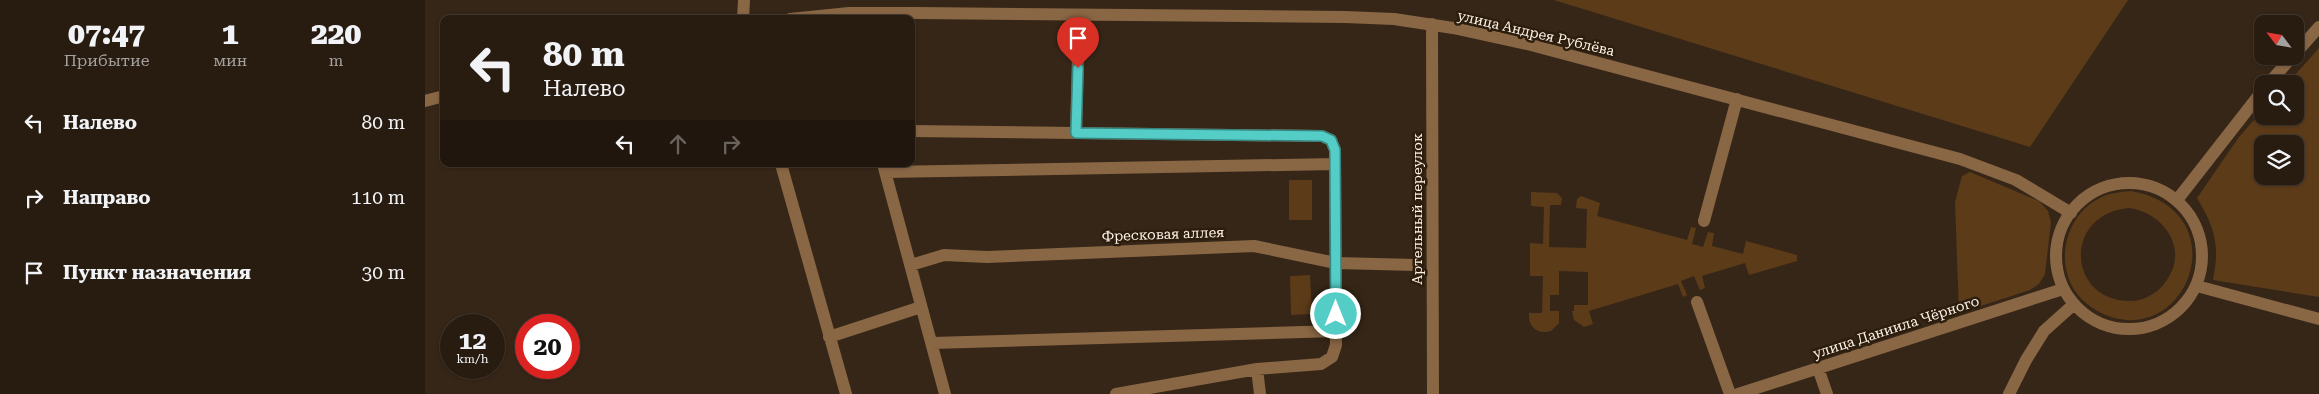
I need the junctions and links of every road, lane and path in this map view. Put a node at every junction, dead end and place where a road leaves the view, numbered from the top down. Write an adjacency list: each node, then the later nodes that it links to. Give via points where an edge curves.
1 (744, 0): 2 (street)
2 (743, 15)
3 (829, 15): 4 (street, улица Андрея Рублёва)
4 (1079, 15): 5 (street, улица Андрея Рублёва, via 1355,18); 15 (street)
5 (1432, 24): 11 (street, улица Андрея Рублёва, via 1531,45); 40 (street, Артельный переулок)
6 (2319, 27): 7 (street)
7 (2304, 44)
8 (2285, 65): 9 (street)
9 (2276, 75)
10 (440, 97): 12 (street)
11 (1737, 99): 20 (street, улица Андрея Рублёва, via 1991,169); 21 (street)
12 (425, 101)
13 (2254, 102): 19 (street)
14 (915, 131): 15 (street)
15 (1076, 133): 16 (street, via 1322,136 1331,140)
16 (1335, 164): 18 (street); 22 (street)
17 (782, 167): 32 (street)
18 (884, 168): 23 (street)
19 (2177, 200): 20 (street, via 2163,190 2126,182 2091,193); 25 (street, via 2193,218 2201,240 2203,263)
20 (2071, 213): 26 (street, via 2058,237 2056,255)
21 (1704, 221)
22 (1336, 263): 23 (street, Фресковая аллея, via 1254,246 944,255); 24 (street, Фресковая аллея); 31 (street)
23 (911, 265): 29 (street)
24 (1416, 265)
25 (2197, 286): 28 (street, via 2183,306 2164,321 2141,328 2109,326); 30 (street)
26 (2063, 289): 28 (street); 34 (street, улица Даниила Чёрного)
27 (1697, 302): 41 (street)
28 (2073, 305): 44 (street, via 2044,331)
29 (921, 307): 32 (street); 33 (street)
30 (2319, 319)
31 (1336, 331): 33 (street); 35 (street, via 1332,357 1321,364)
32 (829, 337): 36 (street)
33 (931, 343): 37 (street)
34 (1818, 368): 42 (street, улица Даниила Чёрного); 43 (street)
35 (1257, 369): 38 (street); 39 (street)
36 (846, 394)
37 (945, 394)
38 (1116, 394)
39 (1260, 394)
40 (1433, 394)
41 (1730, 394)
42 (1738, 394)
43 (1827, 394)
44 (2009, 394)

